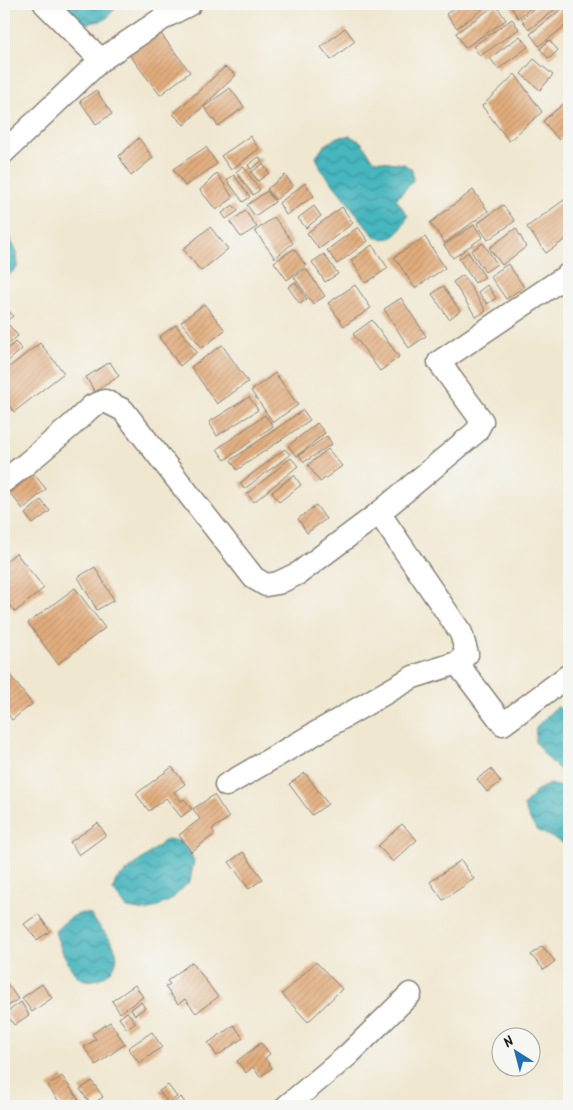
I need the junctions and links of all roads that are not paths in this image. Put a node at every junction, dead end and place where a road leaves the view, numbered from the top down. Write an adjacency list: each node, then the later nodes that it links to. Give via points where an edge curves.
1 (45, 4): 3 (street)
2 (190, 4): 3 (street)
3 (101, 60): 4 (street)
4 (4, 152)
5 (569, 274): 7 (street, via 439,362 482,421 476,432)
6 (4, 480): 7 (street, via 92,406 105,401 123,410 254,578 266,585 278,584 299,573)
7 (379, 513): 8 (street, via 461,633 467,654)
8 (457, 663): 9 (street, via 503,724); 10 (street, via 413,677)
9 (569, 675)
10 (226, 785)
11 (410, 994): 12 (street, via 348,1055)
12 (287, 1106)

